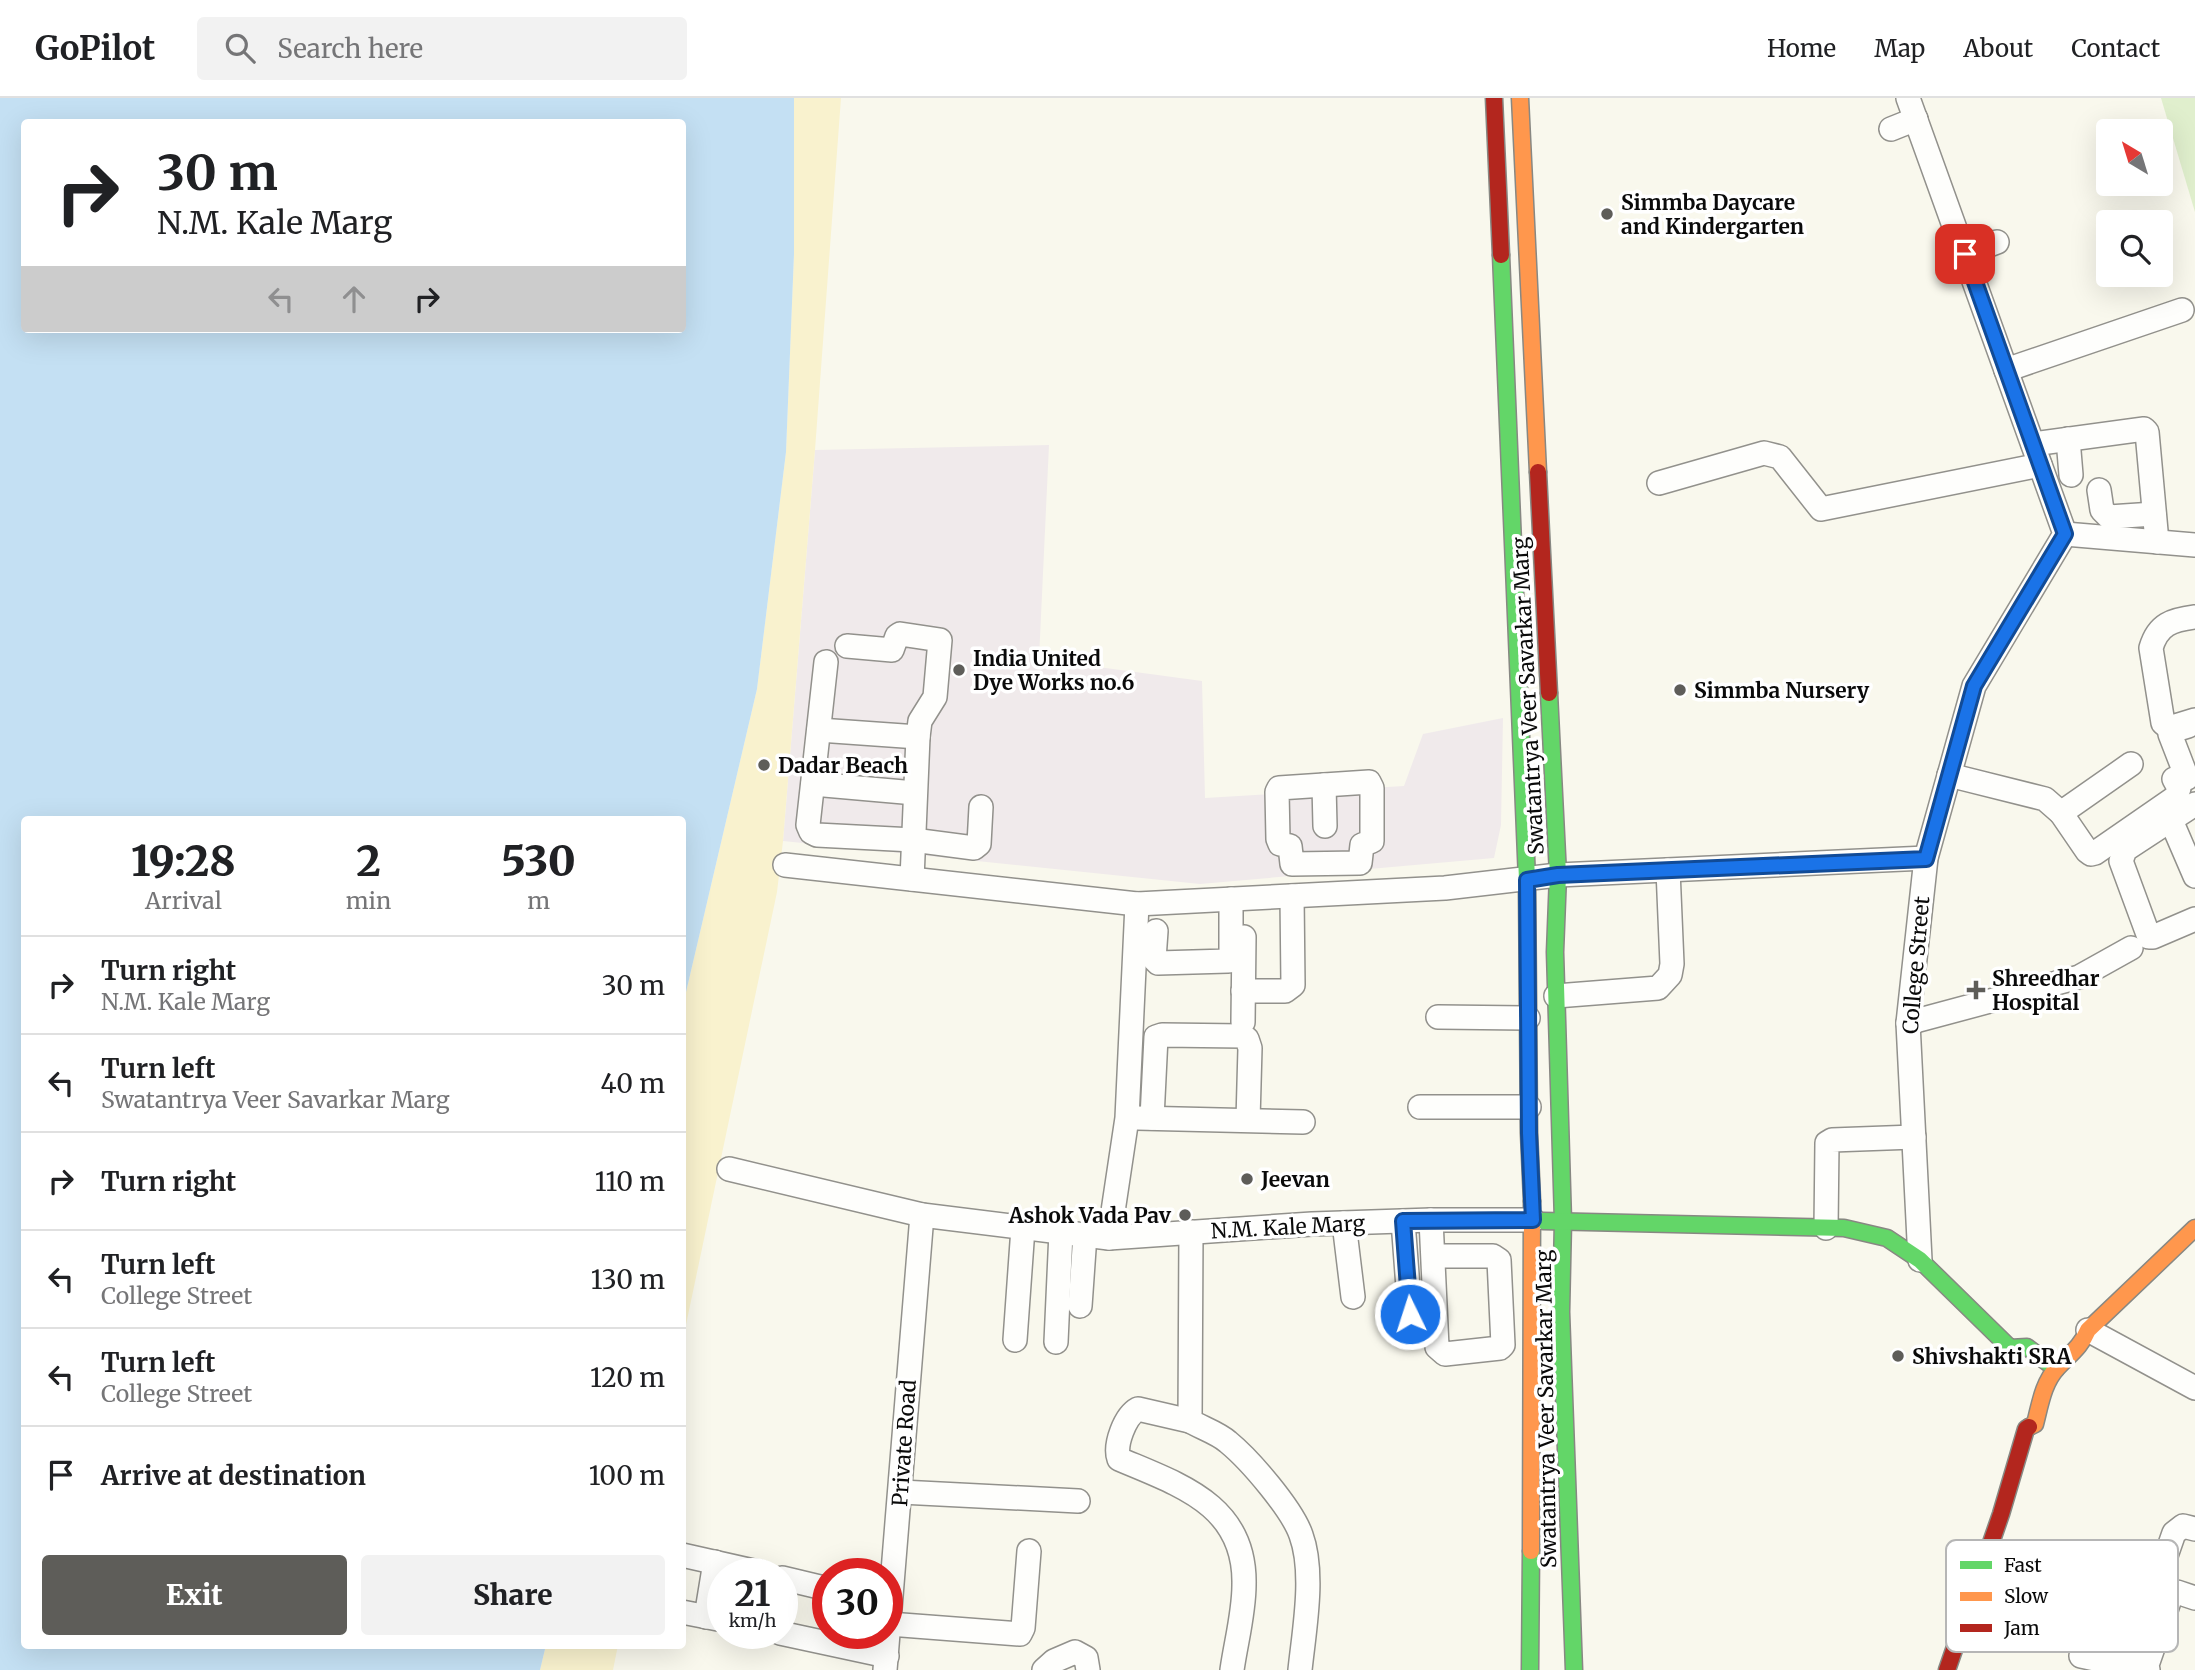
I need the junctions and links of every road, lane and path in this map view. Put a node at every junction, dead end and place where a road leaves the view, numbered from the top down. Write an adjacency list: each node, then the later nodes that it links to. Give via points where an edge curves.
1 (1494, 98): 42 (main road, Swatantrya Veer Savarkar Marg)
2 (1520, 98): 39 (main road, Swatantrya Veer Savarkar Marg)
3 (1912, 109): 4 (street); 6 (street)
4 (1891, 130)
5 (1997, 242): 6 (street)
6 (1965, 254): 8 (street)
7 (2182, 310): 8 (street)
8 (2007, 370): 10 (street)
9 (2068, 439): 10 (street); 11 (street); 14 (street, via 2144,429)
10 (2037, 455): 12 (street, via 1821,509 1780,457 1764,453); 15 (street)
11 (2071, 475)
12 (1659, 482)
13 (2099, 490): 14 (street, via 2102,510 2109,517)
14 (2154, 514): 16 (street)
15 (2065, 534): 16 (street); 25 (street, College Street, via 1974,686)
16 (2157, 542): 17 (street)
17 (2195, 545)
18 (2195, 617): 21 (street, via 2171,621 2151,649 2162,723 2169,728)
19 (847, 646): 23 (street, via 892,650 900,634 940,640 935,697 920,721)
20 (826, 662): 22 (street)
21 (2195, 722): 31 (street, via 2170,734 2180,778 2176,797 2095,853 2087,850)
22 (819, 730): 23 (street); 26 (street)
23 (918, 737): 28 (street)
24 (2130, 764): 31 (street)
25 (1949, 775): 31 (street, via 2045,799); 35 (street, College Street)
26 (813, 784): 28 (street); 34 (street, via 808,825 813,833)
27 (1324, 785): 33 (street); 36 (street, via 1279,788 1278,839 1290,846 1293,864); 36 (street, via 1368,782 1372,788 1372,841 1362,845 1361,861)
28 (915, 793): 34 (street)
29 (2195, 804): 32 (street)
30 (981, 807): 34 (street, via 977,846)
31 (2061, 813)
32 (2170, 818): 40 (street); 47 (street, via 2125,850 2121,861 2149,937)
33 (1325, 826)
34 (913, 840): 41 (street)
35 (1926, 859): 38 (street); 55 (street, College Street)
36 (1327, 863): 43 (street)
37 (785, 865): 41 (street)
38 (1668, 870): 39 (street); 51 (street, via 1672,964 1664,983 1658,988)
39 (1558, 875): 42 (street); 51 (main road, Swatantrya Veer Savarkar Marg)
40 (2195, 876)
41 (912, 878): 46 (street)
42 (1527, 880): 43 (street); 53 (main road, Swatantrya Veer Savarkar Marg)
43 (1327, 894): 44 (street)
44 (1292, 896): 45 (street); 50 (street, via 1293,985 1285,991)
45 (1238, 899): 46 (street); 48 (street, via 1228,961 1158,963 1154,959); 50 (street)
46 (1137, 904): 58 (street)
47 (2195, 919)
48 (1156, 931)
49 (2132, 948): 55 (street, via 2079,977)
50 (1243, 991): 54 (street)
51 (1556, 996): 68 (main road, Swatantrya Veer Savarkar Marg)
52 (1438, 1017): 53 (street)
53 (1528, 1018): 57 (main road, Swatantrya Veer Savarkar Marg)
54 (1243, 1021)
55 (1908, 1023): 62 (street, College Street)
56 (1420, 1107): 57 (street)
57 (1529, 1107): 66 (main road, Swatantrya Veer Savarkar Marg)
58 (1127, 1118): 59 (street); 75 (street)
59 (1152, 1118): 60 (street); 60 (street, via 1156,1037 1243,1036 1250,1048)
60 (1248, 1120): 61 (street)
61 (1303, 1122)
62 (1914, 1137): 70 (street, via 1827,1143); 78 (street, College Street)
63 (729, 1169): 64 (street, N.M. Kale Marg)
64 (922, 1215): 74 (street, N.M. Kale Marg); 92 (street, Private Road)
65 (1431, 1220): 66 (street, N.M. Kale Marg); 67 (street, N.M. Kale Marg); 77 (street)
66 (1533, 1220): 68 (main road, N.M. Kale Marg); 80 (main road, Swatantrya Veer Savarkar Marg)
67 (1403, 1221): 69 (street, N.M. Kale Marg); 83 (street)
68 (1563, 1221): 70 (main road, N.M. Kale Marg); 119 (main road, Swatantrya Veer Savarkar Marg, via 1561,1312)
69 (1345, 1223): 72 (street, N.M. Kale Marg); 79 (street)
70 (1826, 1228): 78 (main road, N.M. Kale Marg, via 1887,1238)
71 (2195, 1228): 84 (main road)
72 (1191, 1232): 75 (street, N.M. Kale Marg); 91 (street)
73 (1085, 1235): 75 (street, N.M. Kale Marg); 76 (street, N.M. Kale Marg); 82 (street)
74 (1022, 1237): 76 (street, N.M. Kale Marg); 85 (street)
75 (1109, 1238)
76 (1060, 1240): 86 (street)
77 (1433, 1256): 81 (street, via 1496,1257); 81 (street, via 1441,1352 1500,1348)
78 (1920, 1261): 87 (main road, N.M. Kale Marg)
79 (1353, 1297)
80 (1533, 1298): 81 (street); 118 (main road, Swatantrya Veer Savarkar Marg)
81 (1501, 1299)
82 (1080, 1306)
83 (1410, 1314)
84 (2088, 1330): 88 (main road, via 2081,1348); 90 (street)
85 (1015, 1340)
86 (1056, 1342)
87 (2010, 1348): 88 (main road, N.M. Kale Marg, via 2027,1348); 89 (main road)
88 (2050, 1365): 95 (main road, via 2034,1385 2021,1421 2026,1429)
89 (2016, 1366)
90 (2195, 1388)
91 (1190, 1422): 116 (street, via 1138,1409 1127,1419 1116,1454 1119,1460 1206,1501 1223,1518 1241,1550 1244,1585); 117 (street, via 1227,1441 1275,1491 1301,1535 1307,1609)
92 (901, 1492): 93 (street); 99 (street, Private Road)
93 (1078, 1501)
94 (2195, 1529): 96 (street, via 2183,1526)
95 (1992, 1540)
96 (2172, 1540)
97 (1028, 1551): 107 (street, via 1020,1634)
98 (686, 1556): 100 (street)
99 (895, 1558)
100 (707, 1560)
101 (2178, 1578): 102 (street)
102 (2195, 1583)
103 (2178, 1592): 104 (street)
104 (2195, 1598)
105 (686, 1613): 106 (street)
106 (707, 1617)
107 (903, 1625)
108 (856, 1649): 113 (street)
109 (1953, 1652): 120 (main road)
110 (2134, 1652): 112 (street, via 2126,1665)
111 (2150, 1652): 121 (street)
112 (2081, 1656)
113 (886, 1663)
114 (1044, 1670): 115 (street, via 1075,1652 1086,1658)
115 (1088, 1670)
116 (1232, 1670)
117 (1300, 1670)
118 (1530, 1670)
119 (1574, 1670)
120 (1947, 1670)
121 (2148, 1670)

